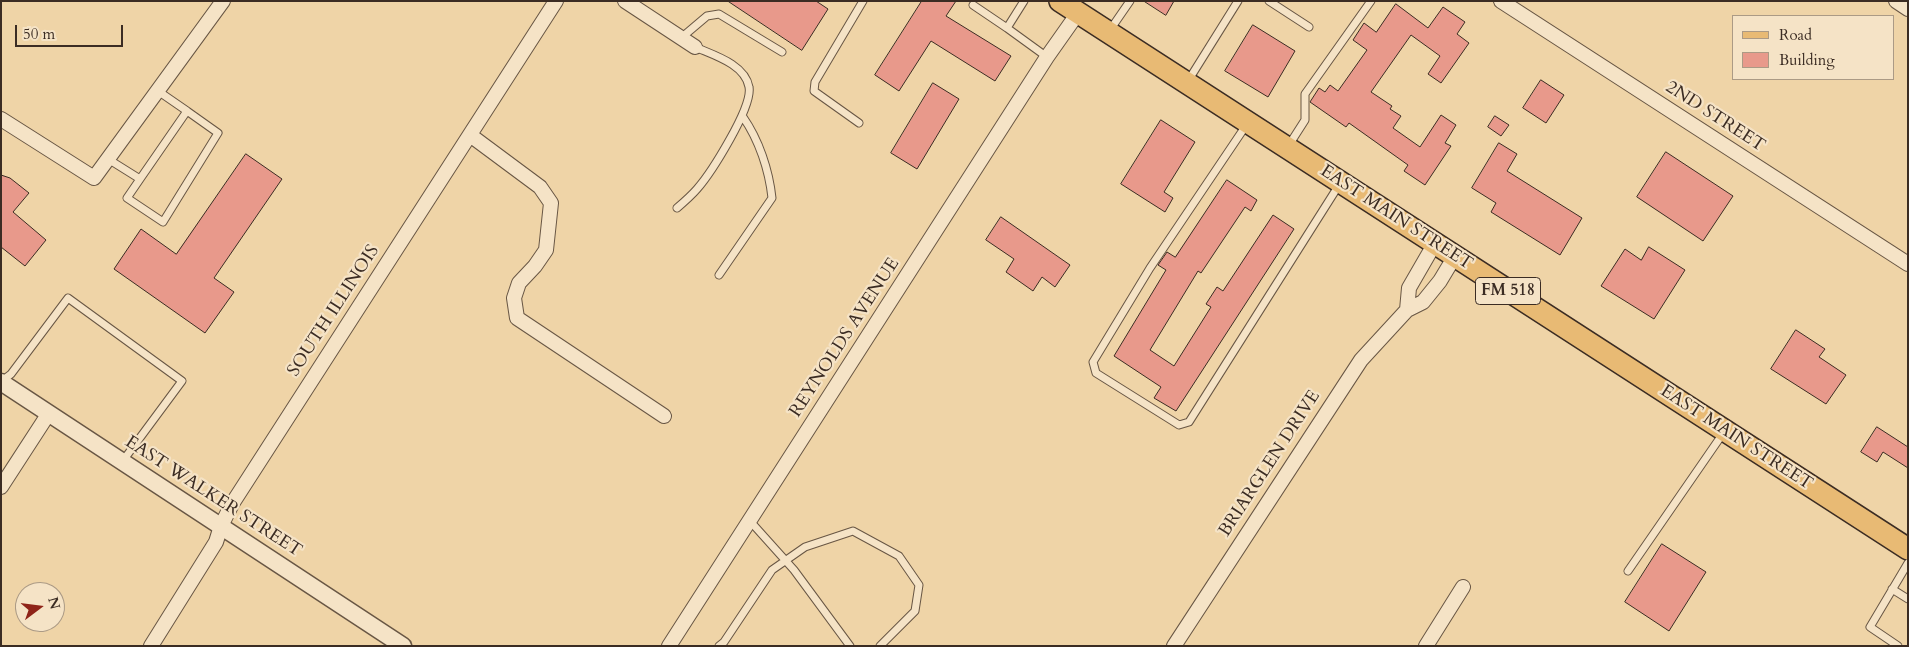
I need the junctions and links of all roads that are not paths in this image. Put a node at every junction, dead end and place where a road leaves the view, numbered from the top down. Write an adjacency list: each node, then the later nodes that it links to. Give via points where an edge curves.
1 (223, 1): 23 (street)
2 (556, 1): 29 (street, SOUTH ILLINOIS)
3 (625, 1): 18 (street)
4 (863, 1): 27 (lane, via 814,82 814,91)
5 (1024, 1): 16 (lane)
6 (1130, 1): 17 (lane)
7 (1238, 1): 22 (lane)
8 (1269, 1): 15 (lane)
9 (1371, 1): 30 (lane, via 1305,94 1305,120)
10 (1501, 1): 37 (street, 2ND STREET)
11 (1896, 1): 14 (street)
12 (973, 5): 16 (lane)
13 (1070, 5): 17 (main road, EAST MAIN STREET / FM 518); 21 (street, REYNOLDS AVENUE)
14 (1908, 9)
15 (1308, 27)
16 (1007, 28): 21 (lane)
17 (1109, 33): 22 (main road, EAST MAIN STREET / FM 518)
18 (680, 38): 19 (street); 20 (lane, via 708,16 719,14)
19 (695, 48): 25 (lane, via 729,62 742,72 749,88)
20 (782, 52)
21 (1049, 53): 46 (street, REYNOLDS AVENUE)
22 (1187, 84): 28 (main road, EAST MAIN STREET / FM 518)
23 (158, 91): 24 (lane); 31 (street)
24 (187, 111): 32 (lane); 32 (lane, via 218,133 163,222 127,198)
25 (743, 117): 34 (lane, via 698,189); 38 (lane, via 760,150 772,198)
26 (1, 119): 31 (street, via 94,178)
27 (859, 124)
28 (1248, 124): 30 (main road, EAST MAIN STREET / FM 518); 33 (lane, via 1150,268 1093,362 1096,374 1179,425 1188,422)
29 (470, 136): 42 (street, via 540,187 551,203 546,250 518,284 514,298 517,318); 47 (street, SOUTH ILLINOIS, via 237,496)
30 (1286, 149): 33 (main road, EAST MAIN STREET / FM 518)
31 (108, 159): 32 (lane)
32 (140, 179)
33 (1340, 183): 35 (main road, EAST MAIN STREET / FM 518)
34 (678, 208)
35 (1435, 243): 36 (main road, EAST MAIN STREET / FM 518); 39 (street, via 1409,288)
36 (1455, 256): 39 (street, BRIARGLEN DRIVE, via 1423,302); 43 (main road, EAST MAIN STREET / FM 518)
37 (1908, 264)
38 (719, 275)
39 (1406, 310): 61 (street, BRIARGLEN DRIVE, via 1361,360)
40 (1, 382): 41 (street, EAST WALKER STREET); 44 (lane, via 11,374 68,298 182,381)
41 (49, 414): 44 (street, EAST WALKER STREET); 45 (street)
42 (664, 416)
43 (1725, 430): 48 (main road, EAST MAIN STREET / FM 518); 51 (lane)
44 (122, 462): 47 (street, EAST WALKER STREET)
45 (1, 487)
46 (750, 521): 49 (lane); 57 (street, REYNOLDS AVENUE)
47 (221, 526): 55 (street, SOUTH ILLINOIS, via 216,542); 56 (street, EAST WALKER STREET)
48 (1908, 549)
49 (786, 560): 58 (lane, via 772,570); 59 (lane); 60 (lane, via 805,547 853,531 899,556 919,585 915,611)
50 (1908, 563): 53 (lane)
51 (1628, 572)
52 (1463, 587): 62 (street)
53 (1892, 589): 54 (lane); 63 (lane, via 1870,628)
54 (1908, 599)
55 (151, 646)
56 (403, 646)
57 (669, 646)
58 (719, 646)
59 (850, 646)
60 (880, 646)
61 (1174, 646)
62 (1426, 646)
63 (1898, 646)

